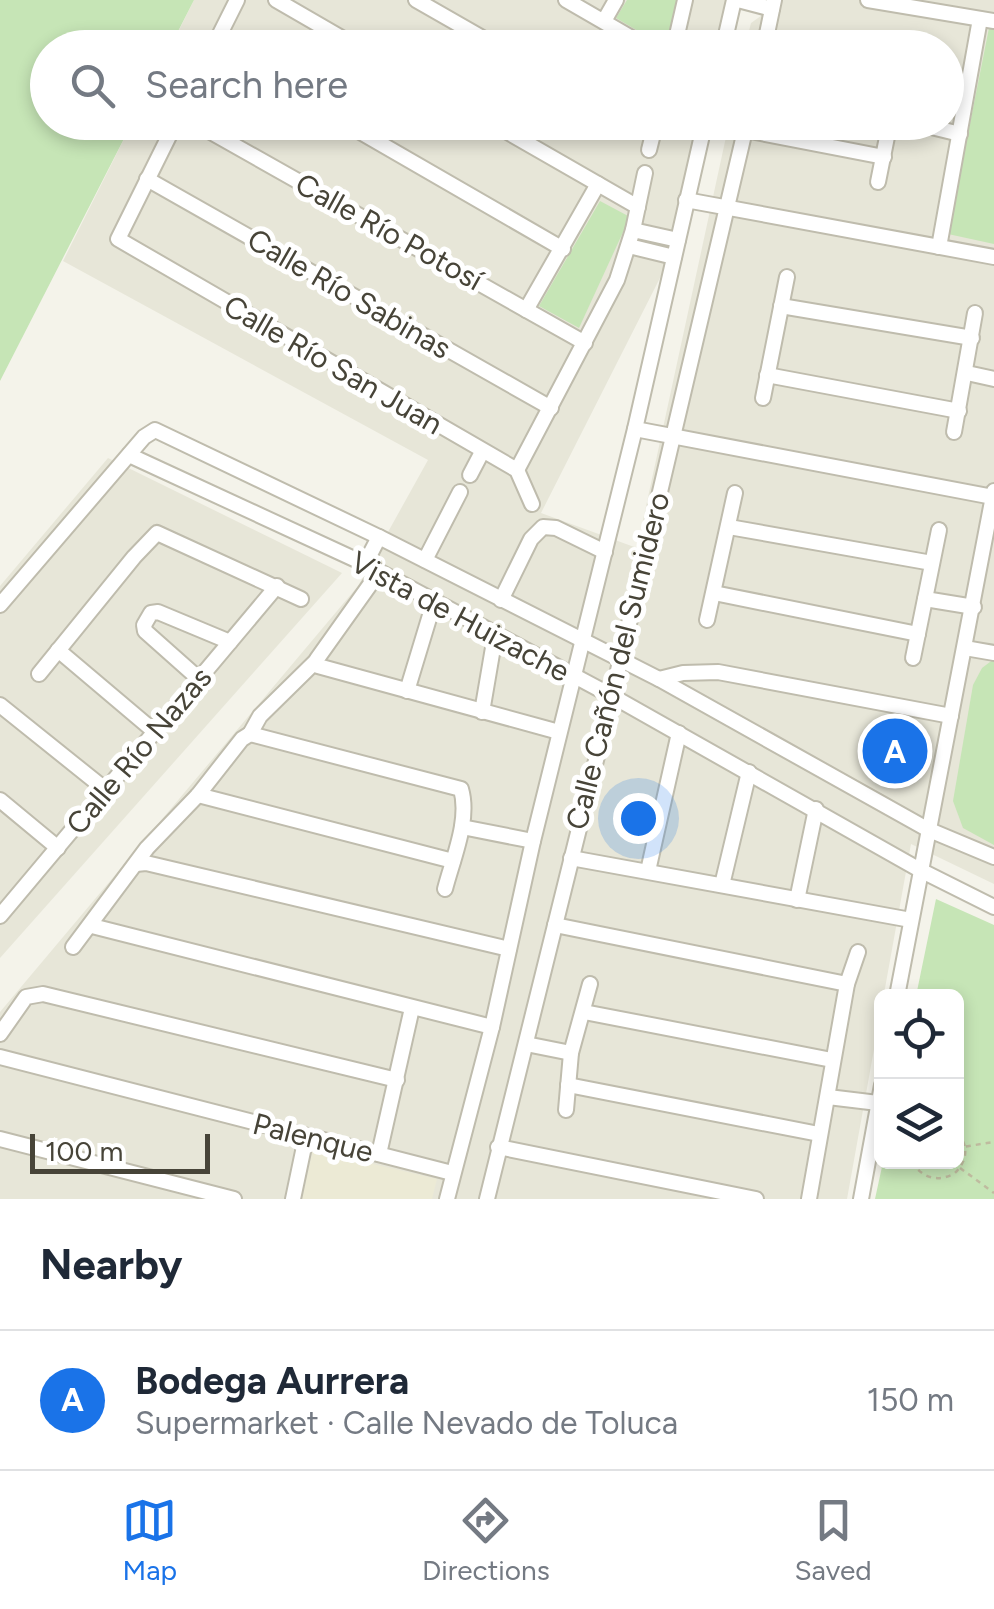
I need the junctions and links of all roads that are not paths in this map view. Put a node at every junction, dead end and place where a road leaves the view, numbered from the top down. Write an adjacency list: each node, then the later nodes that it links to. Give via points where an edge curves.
1 (237, 0): 12 (street)
2 (276, 0): 13 (street)
3 (416, 0): 14 (street)
4 (566, 0): 11 (street)
5 (616, 0): 11 (street)
6 (685, 0): 16 (street)
7 (736, 0): 9 (street); 17 (street)
8 (868, 0): 10 (street)
9 (773, 4): 18 (street)
10 (987, 20): 19 (street)
11 (604, 21): 15 (street)
12 (222, 30)
13 (328, 30)
14 (468, 30)
15 (619, 30)
16 (678, 30)
17 (728, 30)
18 (768, 30)
19 (964, 117)
20 (167, 140): 33 (street)
21 (225, 140): 48 (street, Calle Río Potosí)
22 (374, 140): 43 (street)
23 (521, 140): 35 (street)
24 (651, 140): 30 (street)
25 (701, 140): 36 (street, Calle Cañón del Sumidero)
26 (743, 140): 38 (street, Calle Cañón del Sumidero)
27 (810, 140): 31 (street)
28 (887, 140): 31 (street)
29 (959, 140): 42 (street)
30 (649, 150)
31 (884, 156): 34 (street)
32 (645, 173): 37 (street)
33 (148, 179): 56 (street, Calle Río Sabinas); 61 (street, Calle Río San Juan, via 118,239)
34 (878, 182)
35 (598, 184): 37 (street); 43 (street)
36 (686, 200): 38 (street); 40 (street, Calle Cañón del Sumidero)
37 (638, 207): 39 (street)
38 (727, 208): 42 (street); 60 (street, Calle Cañón del Sumidero)
39 (633, 230): 40 (street); 41 (street)
40 (678, 240): 45 (street, Calle Cañón del Sumidero)
41 (629, 246): 45 (street); 51 (street)
42 (939, 247): 44 (street)
43 (563, 249): 48 (street)
44 (994, 257)
45 (674, 258): 58 (street, Calle Cañón del Sumidero)
46 (787, 277): 47 (street)
47 (781, 306): 50 (street); 53 (street)
48 (526, 310): 51 (street, Calle Río Potosí)
49 (975, 312): 50 (street)
50 (972, 338): 52 (street)
51 (585, 343): 56 (street)
52 (967, 373): 54 (street); 57 (street)
53 (767, 375): 55 (street); 57 (street)
54 (994, 379)
55 (763, 398)
56 (551, 408): 63 (street)
57 (959, 411): 59 (street)
58 (635, 430): 60 (street); 72 (street, Calle Cañón del Sumidero)
59 (954, 432)
60 (672, 436): 67 (street); 94 (street, Calle Cañón del Sumidero)
61 (482, 452): 63 (street, Calle Río San Juan); 64 (street)
62 (129, 454): 71 (street, Vista de Huizache, via 155,430); 75 (street, Vista de Huizache); 83 (street)
63 (517, 470): 68 (street)
64 (470, 475)
65 (460, 492): 73 (street)
66 (734, 493): 69 (street)
67 (994, 494): 84 (street)
68 (532, 504)
69 (729, 527): 74 (street); 78 (street)
70 (939, 530): 74 (street)
71 (379, 537): 73 (street, Vista de Huizache); 75 (street)
72 (605, 552): 81 (street, via 548,526 536,530); 88 (street, Calle Cañón del Sumidero)
73 (425, 560): 81 (street, Vista de Huizache)
74 (932, 563): 79 (street)
75 (364, 564): 76 (street, Vista de Huizache)
76 (378, 572): 82 (street, Vista de Huizache); 95 (street)
77 (277, 586): 80 (street); 89 (street, Calle Río Nazas); 91 (street, via 157,533)
78 (714, 593): 85 (street); 86 (street)
79 (925, 598): 84 (street); 86 (street)
80 (301, 600)
81 (501, 600): 88 (street, Vista de Huizache)
82 (434, 602): 87 (street, Vista de Huizache); 100 (street)
83 (0, 605)
84 (974, 606): 90 (street)
85 (707, 620)
86 (918, 634): 93 (street)
87 (495, 636): 97 (street, Vista de Huizache); 103 (street)
88 (582, 641): 94 (street, Vista de Huizache); 97 (street, Calle Cañón del Sumidero)
89 (230, 642): 99 (street, Calle Río Nazas); 99 (street, via 151,613 145,631)
90 (966, 648): 92 (street); 104 (street)
91 (58, 650): 96 (street); 105 (street)
92 (994, 653)
93 (913, 658)
94 (620, 660): 98 (street, Vista de Huizache); 101 (street, Calle Cañón del Sumidero)
95 (317, 664): 100 (street); 108 (street)
96 (39, 674)
97 (573, 678): 101 (street, Vista de Huizache); 106 (street, Calle Cañón del Sumidero)
98 (659, 679): 104 (street, via 718,672); 115 (street, Vista de Huizache)
99 (198, 680): 105 (street, Calle Río Nazas)
100 (407, 691): 103 (street)
101 (612, 696): 107 (street, Vista de Huizache); 118 (street, Calle Cañón del Sumidero)
102 (0, 705): 110 (street)
103 (482, 712): 106 (street)
104 (951, 716): 115 (street)
105 (155, 732): 110 (street, Calle Río Nazas)
106 (560, 732): 116 (street, Calle Cañón del Sumidero)
107 (679, 733): 109 (street, Vista de Huizache); 123 (street)
108 (248, 735): 111 (street); 114 (street, via 457,786 464,799)
109 (749, 772): 113 (street, Vista de Huizache); 124 (street)
110 (106, 790): 117 (street, Calle Río Nazas)
111 (198, 795): 120 (street); 121 (street)
112 (0, 800): 117 (street)
113 (816, 809): 122 (street, Vista de Huizache); 126 (street)
114 (462, 827): 116 (street); 120 (street)
115 (928, 830): 119 (street, Vista de Huizache); 122 (street)
116 (533, 840): 133 (street, Calle Cañón del Sumidero)
117 (58, 848): 127 (street, Calle Río Nazas)
118 (570, 858): 123 (street); 130 (street, Calle Cañón del Sumidero)
119 (994, 858)
120 (452, 860): 125 (street)
121 (136, 864): 131 (street); 133 (street)
122 (920, 870): 128 (street, Vista de Huizache); 129 (street)
123 (648, 871): 124 (street)
124 (722, 885): 126 (street)
125 (444, 889)
126 (798, 900): 129 (street)
127 (4, 905)
128 (994, 907)
129 (911, 920): 137 (street)
130 (554, 925): 136 (street); 142 (street, Calle Cañón del Sumidero)
131 (92, 926): 132 (street); 138 (street)
132 (73, 947)
133 (508, 949): 140 (street, Calle Cañón del Sumidero)
134 (858, 952): 136 (street)
135 (590, 984): 139 (street)
136 (847, 984): 145 (street)
137 (898, 989)
138 (412, 1008): 140 (street); 146 (street)
139 (584, 1012): 143 (street); 145 (street)
140 (492, 1027): 157 (street, Calle Cañón del Sumidero)
141 (0, 1034): 146 (street, via 26,997 43,994)
142 (526, 1044): 143 (street); 155 (street, Calle Cañón del Sumidero)
143 (571, 1053): 147 (street)
144 (0, 1057): 153 (street, Palenque)
145 (832, 1060): 148 (street)
146 (398, 1080): 156 (street)
147 (568, 1085): 150 (street); 152 (street)
148 (828, 1097): 149 (street); 152 (street)
149 (874, 1103)
150 (566, 1110)
151 (874, 1126): 164 (street)
152 (819, 1134): 163 (street)
153 (306, 1137): 156 (street, Palenque); 159 (street)
154 (0, 1139): 158 (street)
155 (498, 1146): 161 (street, Calle Cañón del Sumidero); 162 (street)
156 (379, 1154): 157 (street, Palenque)
157 (452, 1172): 160 (street, Calle Cañón del Sumidero)
158 (224, 1198)
159 (293, 1199)
160 (447, 1199)
161 (487, 1199)
162 (756, 1199)
163 (809, 1199)
164 (861, 1199)

